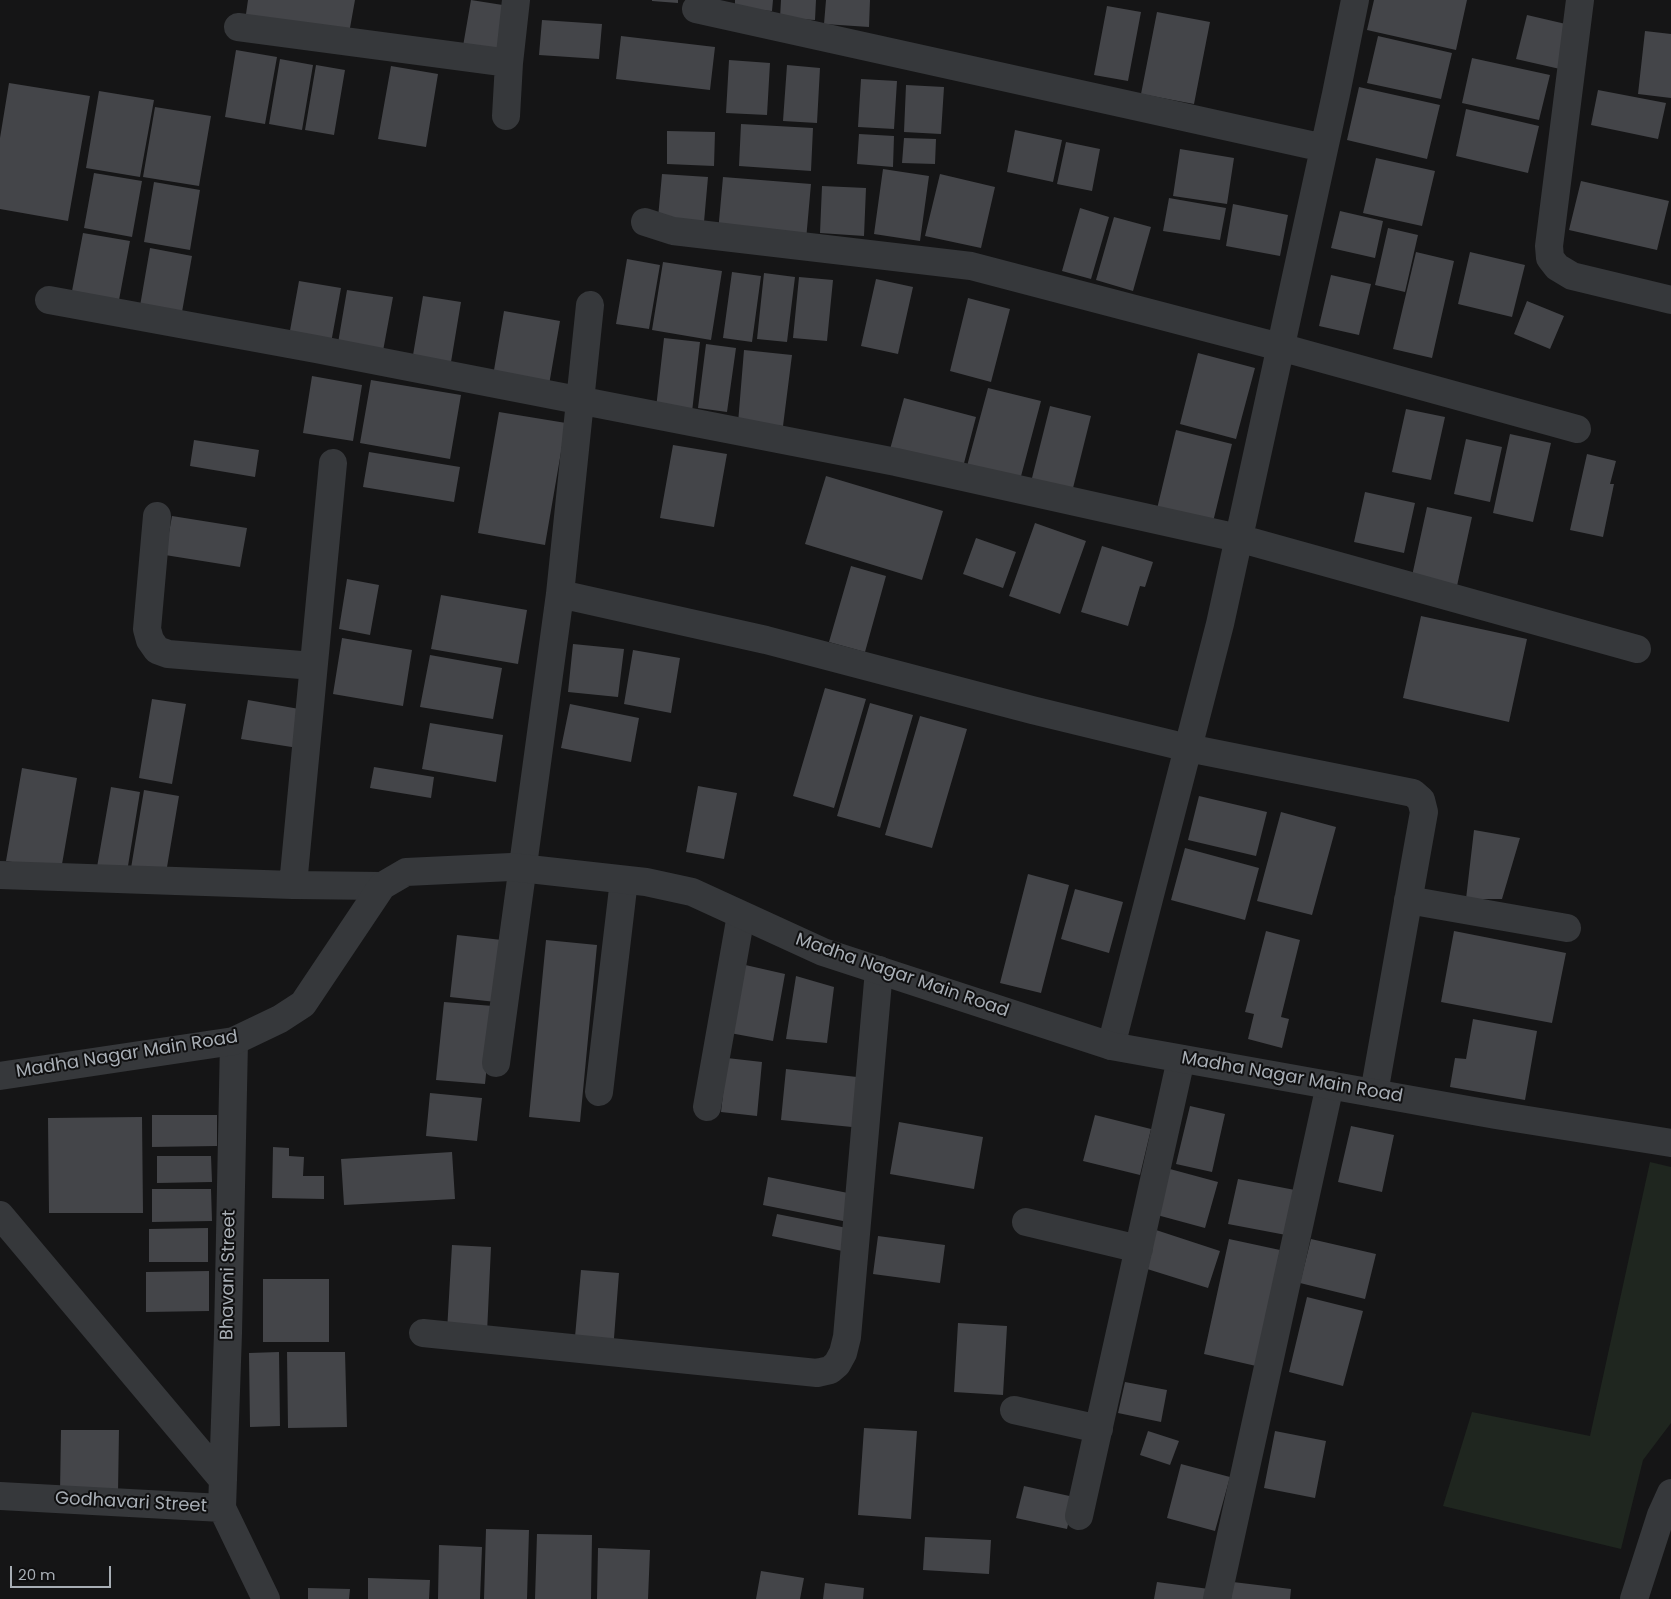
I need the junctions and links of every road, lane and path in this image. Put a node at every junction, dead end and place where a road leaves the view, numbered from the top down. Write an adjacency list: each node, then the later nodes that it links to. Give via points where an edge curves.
1 (516, 0): 6 (street)
2 (1355, 0): 8 (street)
3 (1580, 0): 11 (street, via 1550,258 1557,267 1572,276)
4 (696, 9): 8 (street)
5 (238, 27): 6 (street)
6 (509, 63): 7 (street)
7 (506, 116)
8 (1324, 148): 13 (street)
9 (645, 222): 13 (street, via 673,231 971,266)
10 (49, 300): 14 (street)
11 (1671, 300)
12 (590, 305): 14 (street)
13 (1280, 347): 15 (street); 18 (street)
14 (581, 401): 18 (street, via 896,462); 19 (street)
15 (1577, 429)
16 (333, 463): 21 (street)
17 (157, 516): 21 (street, via 147,629 157,650 168,654)
18 (1238, 538): 20 (street); 22 (street)
19 (560, 594): 22 (street, via 766,640); 23 (street)
20 (1637, 649)
21 (314, 666): 26 (street)
22 (1188, 748): 28 (street, via 1413,793 1422,800 1424,812); 33 (street)
23 (523, 868): 25 (street, Madha Nagar Main Road); 27 (street, Madha Nagar Main Road, via 406,872); 35 (street)
24 (0, 875): 26 (street)
25 (624, 880): 29 (street, Madha Nagar Main Road, via 692,892); 38 (street)
26 (293, 885): 27 (street)
27 (382, 886): 32 (street, Madha Nagar Main Road, via 303,1004)
28 (1408, 900): 30 (street); 39 (street)
29 (741, 915): 31 (street, Madha Nagar Main Road, via 823,952); 40 (street)
30 (1567, 928)
31 (879, 970): 33 (street, Madha Nagar Main Road); 45 (street, via 847,1337 844,1353 830,1370 817,1373)
32 (234, 1041): 36 (street, Madha Nagar Main Road); 48 (street, Bhavani Street)
33 (1112, 1046): 34 (street, Madha Nagar Main Road)
34 (1181, 1059): 37 (street, Madha Nagar Main Road); 44 (street)
35 (496, 1063)
36 (0, 1076)
37 (1330, 1085): 39 (street, Madha Nagar Main Road); 54 (street)
38 (599, 1092)
39 (1374, 1093): 41 (street, Madha Nagar Main Road)
40 (707, 1107)
41 (1671, 1143)
42 (0, 1215): 48 (street)
43 (1026, 1222): 44 (street)
44 (1139, 1249): 47 (street)
45 (423, 1333)
46 (1014, 1410): 47 (street)
47 (1099, 1428): 52 (street)
48 (223, 1480): 51 (street, Bhavani Street)
49 (1671, 1492): 55 (street, via 1660,1515)
50 (0, 1496): 51 (street, Godhavari Street)
51 (222, 1508): 53 (street, Godhavari Street)
52 (1079, 1516)
53 (266, 1599)
54 (1217, 1599)
55 (1634, 1599)

